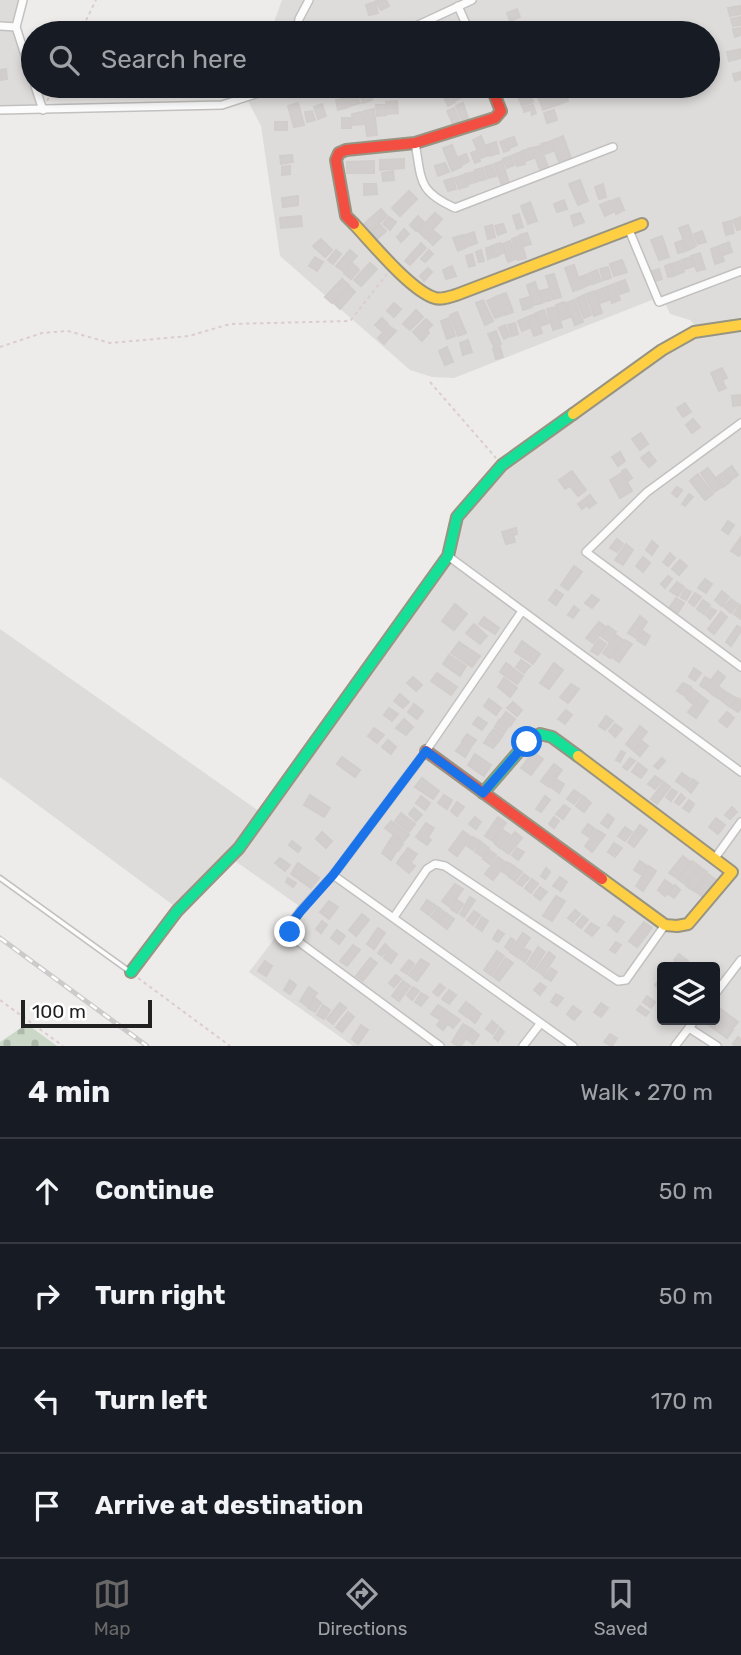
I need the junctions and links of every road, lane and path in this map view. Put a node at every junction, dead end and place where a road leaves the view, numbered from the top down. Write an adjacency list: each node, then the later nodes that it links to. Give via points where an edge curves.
1 (23, 0): 11 (street)
2 (96, 0): 6 (path)
3 (309, 0): 7 (street)
4 (472, 0): 5 (street)
5 (458, 6): 8 (street); 9 (street)
6 (86, 21)
7 (299, 21)
8 (426, 21)
9 (465, 21)
10 (0, 26): 11 (street)
11 (16, 27): 12 (street)
12 (21, 43)
13 (39, 98): 18 (street)
14 (49, 98): 18 (path)
15 (245, 98): 18 (street, via 222,106)
16 (495, 98): 19 (street, via 500,111 495,118)
17 (0, 110): 18 (street)
18 (43, 110)
19 (415, 143): 20 (street, via 423,185 436,200 454,208); 23 (street, via 346,150 336,160 346,216)
20 (613, 147)
21 (642, 224): 22 (street)
22 (629, 230): 23 (street, via 438,299 423,293); 24 (street, via 659,302)
23 (393, 266): 26 (path, via 350,321 230,324 189,336 110,343 68,331 43,333)
24 (741, 271)
25 (741, 326): 29 (street, via 694,331)
26 (0, 347)
27 (430, 382): 29 (path)
28 (741, 423): 32 (street, via 647,492 586,552)
29 (502, 465): 30 (street, via 457,517)
30 (447, 556): 31 (street); 44 (street, via 239,848 177,911)
31 (522, 611): 33 (street); 34 (street)
32 (741, 667)
33 (426, 751): 35 (street); 39 (street)
34 (741, 772)
35 (483, 793): 37 (street, via 527,742 540,734 552,737); 42 (street)
36 (741, 822): 37 (street)
37 (715, 858): 38 (street)
38 (737, 874): 42 (street, via 688,924)
39 (333, 875): 41 (street); 52 (street, via 290,925 290,932)
40 (0, 878): 44 (lane)
41 (394, 917): 42 (street, via 427,869 435,864 445,866 622,982); 47 (street)
42 (665, 925)
43 (741, 960): 45 (street)
44 (131, 972): 51 (path)
45 (720, 987)
46 (0, 1000): 50 (path)
47 (540, 1024): 53 (street); 54 (street)
48 (692, 1025): 49 (street)
49 (690, 1028): 55 (street); 56 (street)
50 (63, 1046)
51 (230, 1046)
52 (440, 1046)
53 (523, 1046)
54 (573, 1046)
55 (676, 1046)
56 (717, 1046)

